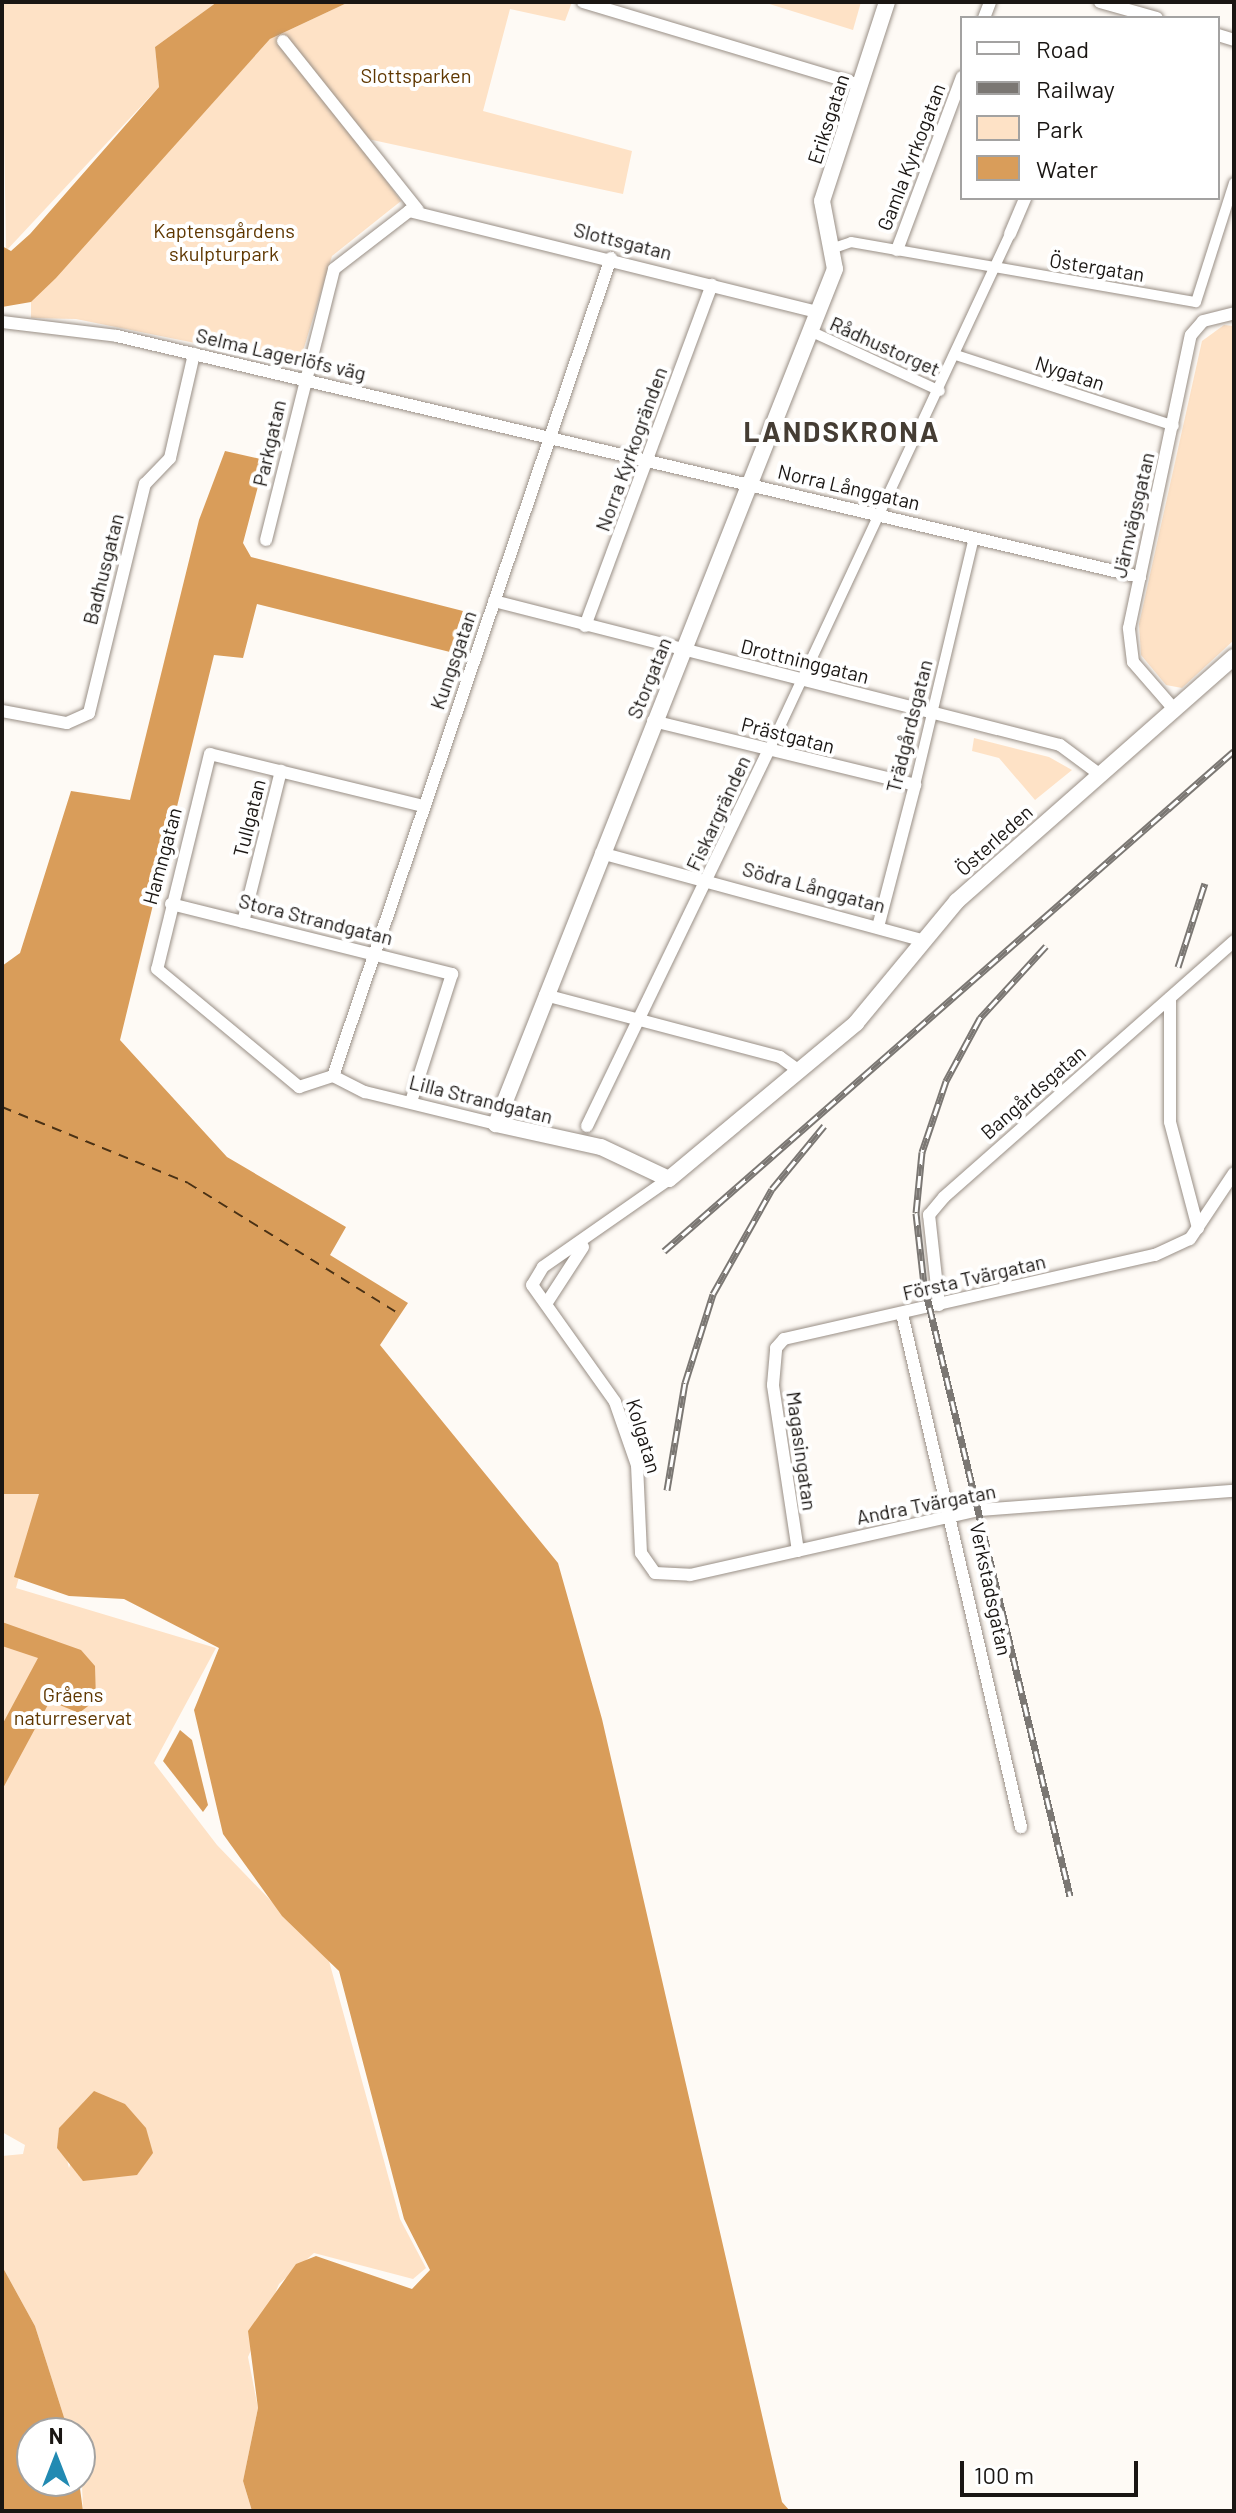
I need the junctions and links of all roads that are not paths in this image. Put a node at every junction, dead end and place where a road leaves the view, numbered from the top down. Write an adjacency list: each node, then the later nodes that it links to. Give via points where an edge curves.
1 (583, 2): 7 (street)
2 (887, 2): 7 (street, Eriksgatan)
3 (1104, 3): 4 (street)
4 (1150, 16)
5 (283, 41): 10 (street)
6 (960, 82): 13 (street, Gamla Kyrkogatan)
7 (859, 85): 12 (street, Eriksgatan, via 822,201)
8 (1234, 183): 15 (street, Östergatan, via 1196,302)
9 (1024, 200): 11 (street)
10 (418, 210): 14 (street, Slottsgatan); 23 (street, Parkgatan, via 334,269)
11 (1010, 234): 15 (street, Rådhustorget)
12 (834, 248): 13 (street, via 851,242); 17 (street, Storgatan, via 835,269)
13 (897, 250): 15 (street)
14 (611, 258): 16 (street, Slottsgatan); 26 (street, Kungsgatan)
15 (993, 272): 22 (street, Rådhustorget)
16 (712, 285): 17 (street, Slottsgatan); 27 (street, Norra Kyrkogränden)
17 (818, 312): 20 (street, Storgatan)
18 (1234, 313): 25 (street, Järnvägsgatan, via 1203,321 1191,335)
19 (2, 322): 21 (street, Selma Lagerlöfs väg, via 66,325)
20 (810, 331): 24 (street, Rådhustorget); 28 (street, Storgatan)
21 (194, 354): 23 (street, Selma Lagerlöfs väg); 39 (street, Badhusgatan, via 170,458 145,484 89,713 67,723)
22 (956, 355): 24 (street, Rådhustorget); 25 (street, Nygatan)
23 (304, 380): 26 (street, Selma Lagerlöfs väg); 31 (street, Parkgatan)
24 (940, 391): 29 (street, Fiskargränden)
25 (1174, 426): 32 (street, Järnvägsgatan)
26 (549, 438): 27 (street, Norra Långgatan); 33 (street, Kungsgatan)
27 (648, 461): 28 (street, Norra Långgatan); 34 (street, Norra Kyrkogränden)
28 (748, 485): 29 (street, Norra Långgatan); 35 (street, Storgatan)
29 (881, 515): 30 (street, Norra Långgatan); 37 (street, Fiskargränden)
30 (974, 538): 32 (street, Norra Långgatan); 40 (street, Trädgårdsgatan)
31 (266, 540)
32 (1140, 577): 38 (street, Järnvägsgatan, via 1127,646)
33 (494, 601): 34 (street, Drottninggatan); 46 (street, Kungsgatan)
34 (585, 626): 35 (street, Drottninggatan)
35 (680, 651): 37 (street, Drottninggatan); 41 (street, Storgatan)
36 (1234, 657): 38 (street, Österleden)
37 (800, 680): 40 (street, Drottninggatan); 42 (street, Fiskargränden)
38 (1173, 708): 44 (street, Österleden)
39 (2, 711)
40 (932, 713): 44 (street, Drottninggatan, via 1060,745); 45 (street, Trädgårdsgatan)
41 (653, 721): 42 (street, Prästgatan); 47 (street, Storgatan)
42 (768, 752): 45 (street, Prästgatan); 48 (street, Fiskargränden)
43 (281, 771): 46 (street); 49 (street, Hamngatan, via 210,754); 50 (street, Tullgatan)
44 (1099, 774): 52 (street, Österleden)
45 (915, 785): 51 (street, Trädgårdsgatan)
46 (423, 806): 54 (street, Kungsgatan)
47 (601, 853): 48 (street, Södra Långgatan); 55 (street, Storgatan)
48 (709, 881): 51 (street, Södra Långgatan); 57 (street, Fiskargränden)
49 (171, 904): 50 (street, Stora Strandgatan); 59 (street, Hamngatan, via 157,969 282,1079 299,1087)
50 (243, 922): 54 (street, Stora Strandgatan)
51 (879, 923): 52 (street, Södra Långgatan)
52 (922, 940): 58 (street, Österleden, via 856,1023)
53 (1234, 941): 56 (street, Bangårdsgatan)
54 (374, 955): 59 (street, Kungsgatan); 60 (street, Stora Strandgatan, via 452,974)
55 (545, 995): 57 (street); 61 (street, Storgatan)
56 (1170, 998): 65 (street, via 1170,1122); 68 (street, Bangårdsgatan, via 929,1215)
57 (640, 1017): 58 (street, via 780,1057); 62 (street, Fiskargränden)
58 (799, 1071): 64 (street)
59 (333, 1076): 60 (street, Lilla Strandgatan)
60 (411, 1102): 61 (street, Lilla Strandgatan)
61 (496, 1124): 64 (street, Lilla Strandgatan, via 601,1147)
62 (587, 1126)
63 (1234, 1173): 65 (street)
64 (669, 1179): 66 (street, Kolgatan)
65 (1194, 1234): 68 (street, Första Tvärgatan, via 1155,1255)
66 (585, 1244): 67 (street, Kolgatan); 67 (street, Kolgatan, via 536,1274 533,1292)
67 (546, 1304): 74 (street, Kolgatan, via 615,1402 637,1465)
68 (939, 1305): 69 (street, Första Tvärgatan)
69 (902, 1314): 70 (street, Första Tvärgatan, via 784,1339); 72 (street, Verkstadsgatan)
70 (774, 1356): 73 (street, Magasingatan)
71 (1234, 1491): 72 (street, Andra Tvärgatan)
72 (954, 1514): 73 (street, Andra Tvärgatan); 75 (street, Verkstadsgatan)
73 (798, 1551): 74 (street, Andra Tvärgatan, via 672,1577 655,1573)
74 (641, 1553)
75 (1021, 1827)

